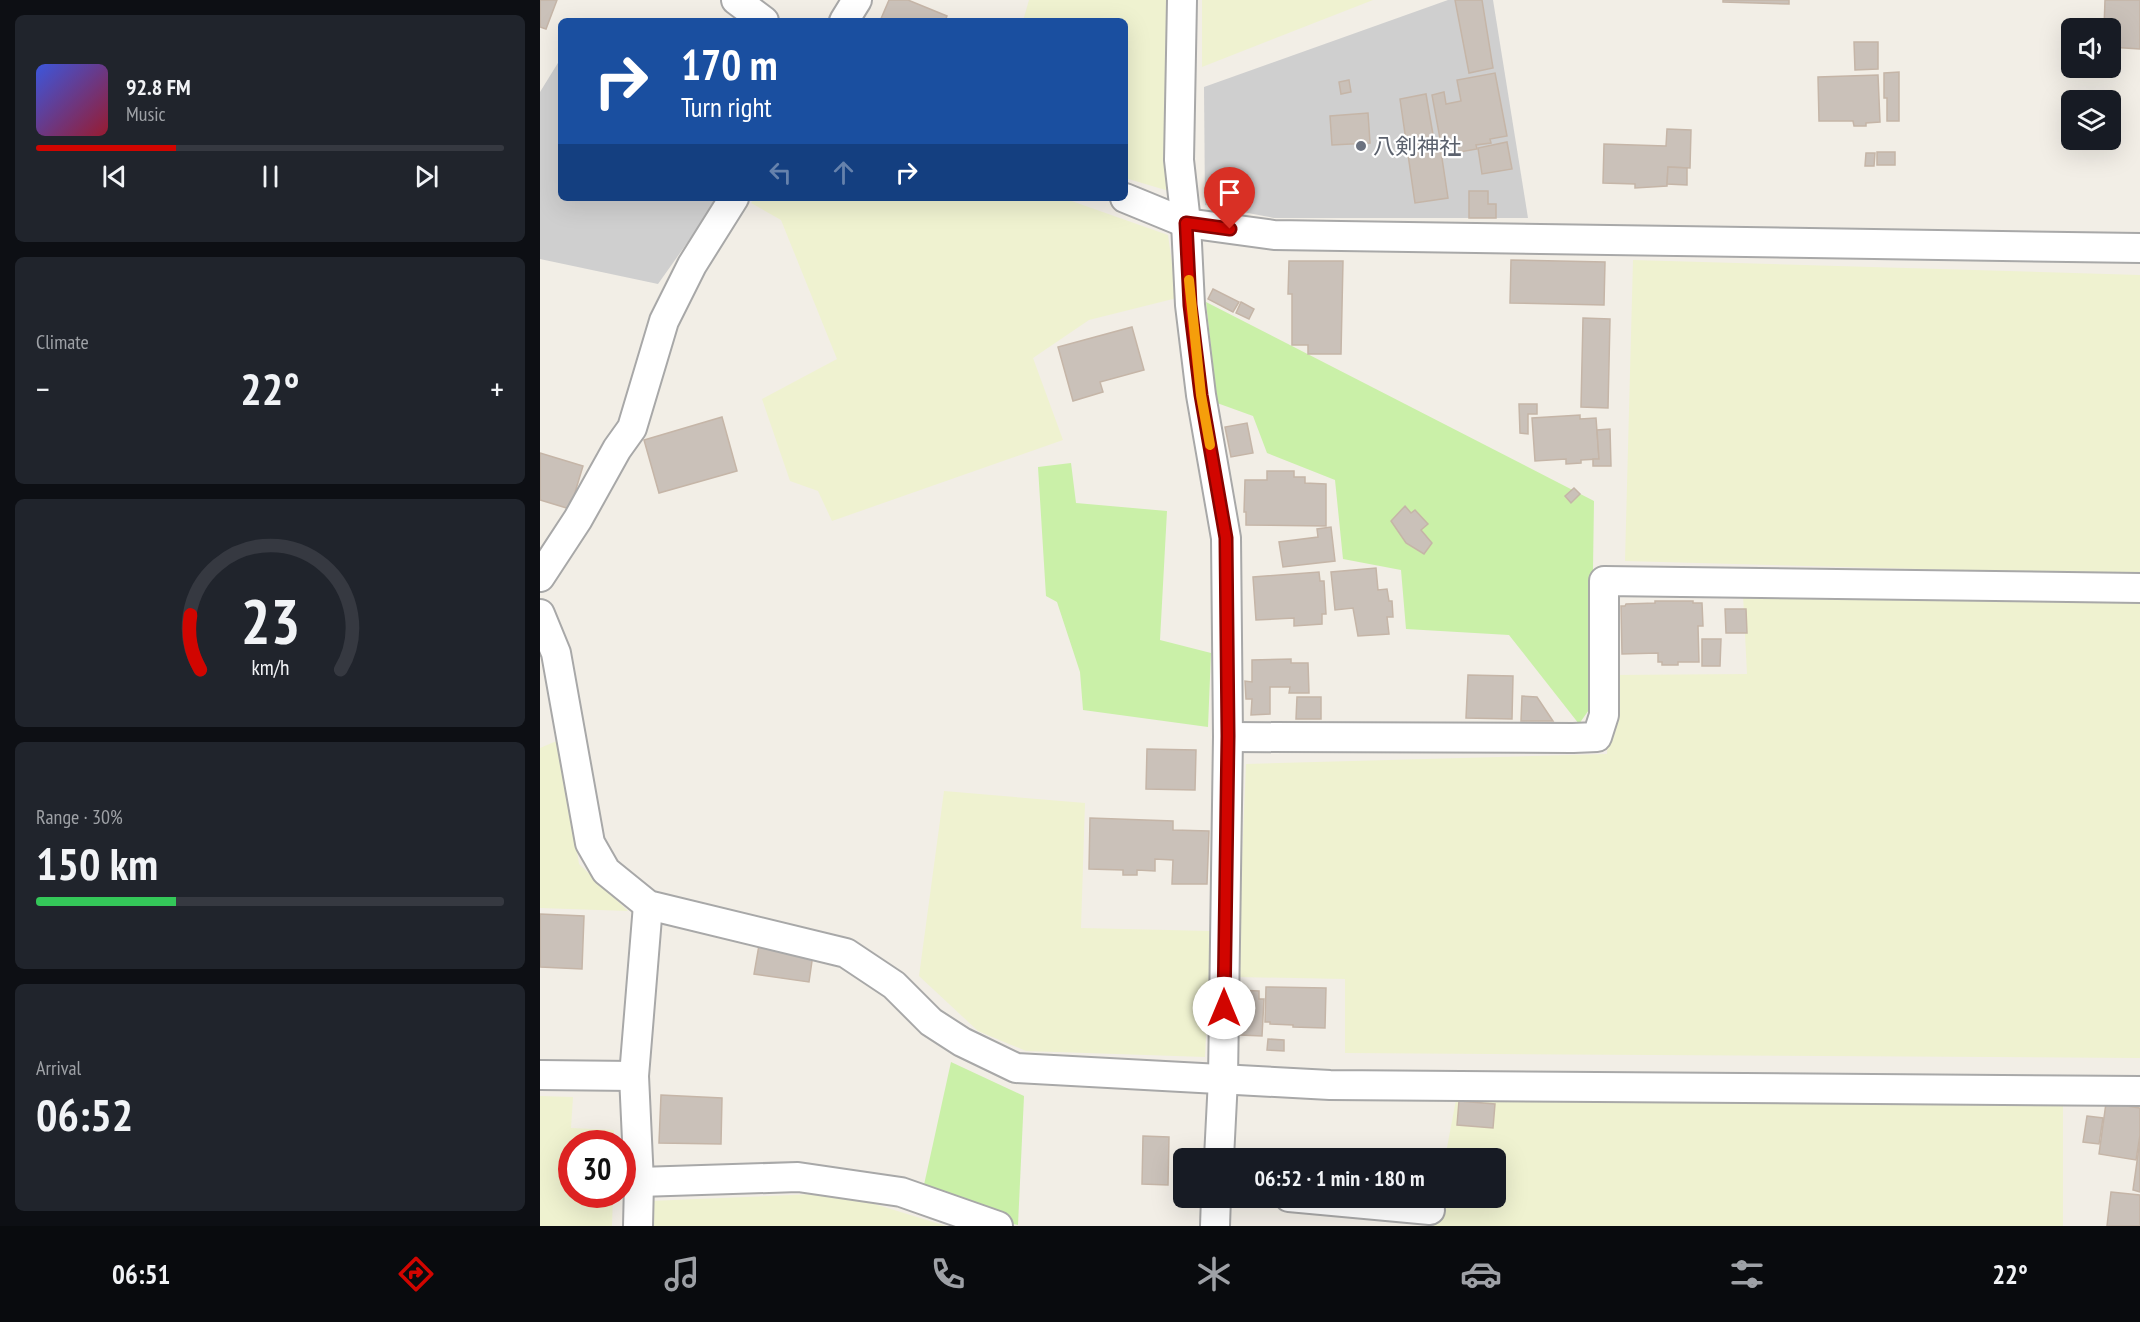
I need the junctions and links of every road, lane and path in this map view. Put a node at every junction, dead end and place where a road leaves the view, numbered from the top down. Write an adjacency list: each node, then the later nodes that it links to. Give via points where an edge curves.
1 (736, 0): 4 (street)
2 (857, 0): 5 (street)
3 (1182, 0): 8 (street, via 1179,160)
4 (760, 18)
5 (846, 18)
6 (1128, 199): 8 (street)
7 (732, 201): 10 (street, via 692,265 664,321 632,428)
8 (1186, 223): 9 (street, via 1274,235); 13 (street, via 1190,305 1201,395 1226,538)
9 (2140, 248)
10 (540, 577)
11 (2140, 588): 13 (street, via 1604,581 1604,715 1597,737)
12 (540, 614): 14 (street, via 556,653 590,843 606,872)
13 (1228, 736): 17 (street)
14 (648, 905): 16 (street); 17 (street, via 846,953 894,985 931,1022 1016,1068)
15 (540, 1075): 16 (street)
16 (634, 1076): 20 (street)
17 (1223, 1079): 18 (street, via 1330,1085); 19 (street)
18 (2140, 1091)
19 (1220, 1148)
20 (639, 1182): 24 (street); 25 (street, via 798,1177 901,1192)
21 (1216, 1208): 26 (street)
22 (1408, 1208): 23 (street)
23 (1430, 1210)
24 (638, 1226)
25 (998, 1226)
26 (1215, 1226)

